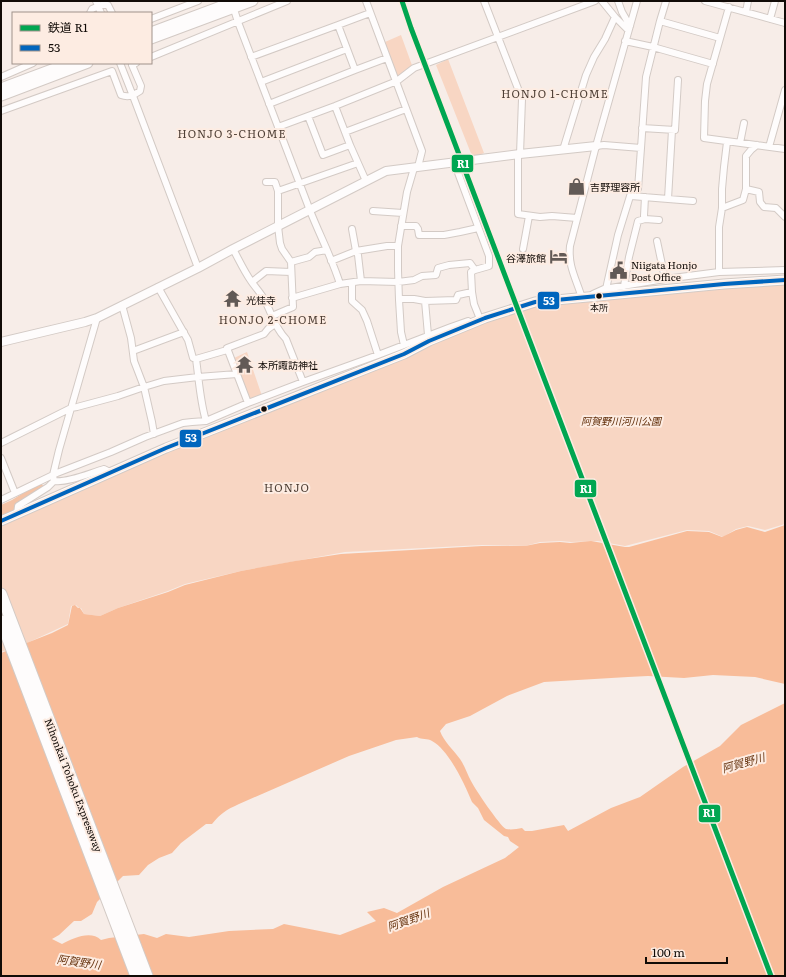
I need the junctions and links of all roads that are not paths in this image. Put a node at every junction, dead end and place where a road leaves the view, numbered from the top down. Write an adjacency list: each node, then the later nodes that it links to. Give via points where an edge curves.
1 (198, 1): 23 (street)
2 (253, 1): 14 (main road)
3 (287, 1): 26 (street)
4 (366, 1): 21 (street)
5 (484, 1): 31 (street)
6 (595, 1): 31 (street)
7 (602, 1): 22 (street)
8 (618, 1): 29 (street)
9 (637, 1): 29 (street)
10 (666, 1): 25 (street)
11 (705, 1): 15 (street)
12 (748, 1): 20 (street)
13 (775, 1): 24 (street)
14 (232, 3): 26 (street); 30 (main road); 33 (main road)
15 (720, 3): 17 (street)
16 (97, 4): 18 (street); 19 (street, via 108,5)
17 (729, 7): 20 (street); 32 (street)
18 (90, 12)
19 (112, 12)
20 (746, 12): 24 (street)
21 (370, 13): 28 (street); 39 (street)
22 (616, 17): 29 (street); 73 (street, via 586,75)
23 (152, 19)
24 (770, 19): 27 (street)
25 (660, 21): 32 (street); 35 (street)
26 (238, 22): 37 (street); 38 (street)
27 (785, 24)
28 (338, 25): 36 (street); 38 (street)
29 (629, 28): 34 (street)
30 (152, 32)
31 (497, 37): 49 (street, via 414,68); 74 (street, via 522,98)
32 (720, 38): 45 (street)
33 (152, 39)
34 (625, 41): 35 (street); 69 (street)
35 (653, 47): 45 (street); 62 (street, via 646,77)
36 (347, 49): 46 (street); 50 (street)
37 (152, 57)
38 (251, 57): 50 (street)
39 (387, 58): 46 (street); 49 (street)
40 (31, 64): 47 (street)
41 (65, 64): 51 (main road)
42 (85, 64): 53 (main road)
43 (120, 64): 54 (street)
44 (134, 64): 54 (street, via 132,65 141,86 140,91)
45 (713, 64): 65 (street, via 707,84 704,138)
46 (355, 70): 55 (street)
47 (1, 77)
48 (678, 80): 63 (street, via 675,130)
49 (397, 81): 56 (street); 57 (street)
50 (261, 82): 55 (street)
51 (1, 88)
52 (785, 90): 70 (street)
53 (1, 96)
54 (133, 96): 58 (street, via 121,95 112,71); 108 (street)
55 (269, 104): 61 (street)
56 (335, 106): 59 (street); 64 (street)
57 (406, 109): 64 (street); 77 (street, via 422,151)
58 (1, 111)
59 (308, 116): 61 (street); 67 (street, via 323,155)
60 (744, 123): 66 (street)
61 (278, 127): 80 (street)
62 (642, 128): 63 (street); 71 (street)
63 (672, 130): 85 (street)
64 (345, 132): 67 (street)
65 (727, 142): 66 (street); 87 (street)
66 (740, 143): 68 (street)
67 (350, 145): 76 (street)
68 (756, 145): 70 (street); 81 (street, via 746,156)
69 (596, 146): 71 (street); 73 (street); 93 (street)
70 (769, 147): 72 (street)
71 (641, 148): 83 (street, via 638,189 631,193)
72 (785, 149)
73 (563, 150): 74 (street)
74 (519, 154): 75 (street); 91 (street, via 518,214)
75 (454, 162): 77 (street); 99 (street)
76 (358, 163): 78 (street); 80 (street)
77 (416, 167): 78 (street, via 386,171); 90 (street)
78 (366, 181): 88 (street)
79 (266, 182): 82 (street, via 275,182)
80 (299, 183): 82 (street); 88 (street)
81 (746, 189): 87 (street, via 743,200); 92 (street, via 759,192 760,202 764,207 776,208)
82 (278, 191): 96 (street)
83 (631, 196): 84 (street); 122 (street, via 618,235)
84 (645, 197): 85 (street); 94 (street)
85 (668, 199): 86 (street)
86 (693, 201)
87 (722, 208): 112 (street, via 719,227)
88 (310, 210): 96 (street); 104 (street)
89 (373, 210): 90 (street)
90 (403, 213): 97 (street)
91 (529, 216): 93 (street); 103 (street)
92 (785, 217)
93 (577, 218): 125 (street, via 569,259)
94 (645, 219): 95 (street); 120 (street, via 638,221)
95 (659, 220)
96 (278, 226): 102 (street); 107 (street, via 280,243)
97 (401, 226): 99 (street, via 416,226 419,235 444,235); 101 (street)
98 (352, 228): 105 (street)
99 (478, 228): 109 (street, via 489,256 489,266)
100 (657, 241): 113 (street)
101 (398, 246): 105 (street); 117 (street)
102 (233, 248): 108 (street); 116 (street)
103 (523, 249)
104 (327, 250): 106 (street); 107 (street, via 314,252 309,257)
105 (356, 251): 106 (street); 115 (street)
106 (331, 261): 119 (street)
107 (291, 262): 111 (street)
108 (198, 268): 121 (street)
109 (475, 270): 117 (street, via 470,263 449,265 438,268 436,275); 123 (street, via 471,272)
110 (785, 270): 112 (street)
111 (291, 272): 116 (street, via 266,271); 124 (street)
112 (719, 272): 113 (street)
113 (665, 279): 120 (street)
114 (785, 280): 125 (main road)
115 (361, 281): 117 (street); 118 (street)
116 (252, 282): 129 (street)
117 (398, 282): 126 (street)
118 (352, 283): 119 (street); 139 (street, via 352,301 362,310 367,320)
119 (340, 284): 124 (street)
120 (624, 286): 122 (street)
121 (158, 287): 128 (street); 133 (street)
122 (606, 289): 125 (street)
123 (472, 292): 127 (street, via 458,295 456,300); 131 (street, via 474,304)
124 (292, 298): 129 (street, via 292,307)
125 (582, 298): 131 (main road, via 535,302)
126 (399, 299): 127 (street); 136 (street)
127 (425, 301): 134 (street)
128 (122, 305): 130 (street); 138 (street)
129 (272, 316): 132 (street)
130 (97, 318): 135 (street); 146 (street)
131 (483, 319): 134 (street, via 462,323); 151 (main road, via 404,354)
132 (275, 324): 137 (street, via 264,334); 143 (street, via 286,339)
133 (184, 332): 138 (street); 140 (street, via 193,358)
134 (428, 335): 136 (street)
135 (1, 342)
136 (404, 345): 139 (street)
137 (227, 350): 140 (street); 141 (street)
138 (133, 351): 144 (street)
139 (378, 355): 143 (street)
140 (196, 359): 142 (street)
141 (237, 374): 142 (street); 145 (street)
142 (198, 377): 144 (street, via 164,381); 147 (street)
143 (303, 382): 145 (street)
144 (144, 387): 146 (street); 148 (street)
145 (248, 403): 147 (street)
146 (71, 408): 149 (street); 152 (street)
147 (206, 421): 148 (street, via 183,424)
148 (154, 434): 152 (street)
149 (1, 443)
150 (1, 459): 153 (street)
151 (110, 472): 152 (street, via 104,469 58,482); 155 (main road)
152 (54, 478): 153 (street); 155 (street, via 48,487 18,506)
153 (15, 493): 154 (street)
154 (1, 500)
155 (17, 514): 156 (main road)
156 (1, 521)
157 (1, 594): 160 (highway, Nihonkai Tohoku Expressway)
158 (1, 621): 159 (highway, Nihonkai Tohoku Expressway)
159 (136, 976)
160 (147, 976)

